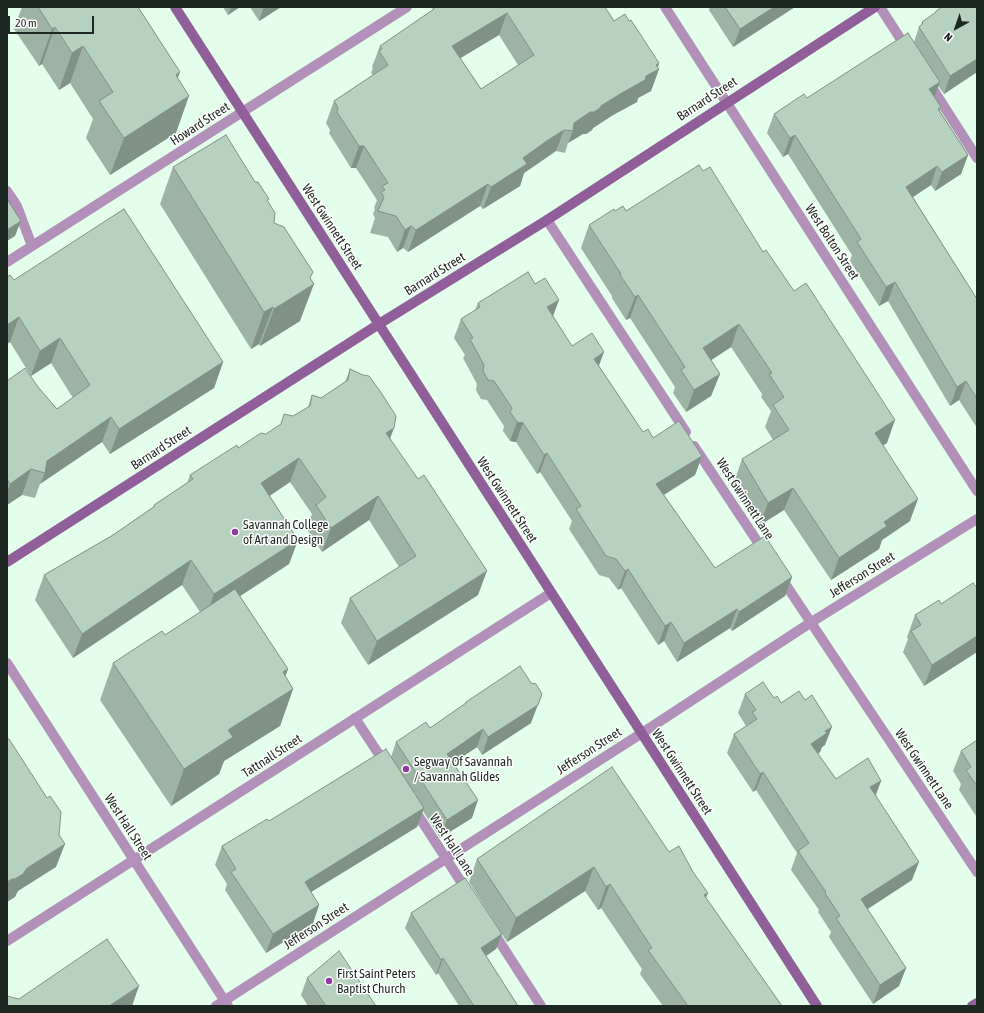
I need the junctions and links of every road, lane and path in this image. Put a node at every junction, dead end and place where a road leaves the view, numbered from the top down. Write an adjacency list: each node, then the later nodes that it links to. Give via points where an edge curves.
1 (175, 7): 9 (main road, West Gwinnett Street)
2 (406, 7): 9 (street, Howard Street)
3 (665, 7): 8 (street, West Bolton Street)
4 (875, 7): 8 (main road, Barnard Street)
5 (880, 7): 6 (street)
6 (914, 59)
7 (922, 72): 10 (street)
8 (726, 102): 12 (main road, Barnard Street); 16 (street, West Bolton Street)
9 (242, 112): 13 (street, Howard Street); 15 (main road, West Gwinnett Street)
10 (977, 158)
11 (7, 191): 13 (street, via 17,206)
12 (547, 220): 15 (main road, Barnard Street); 20 (street, West Gwinnett Lane)
13 (32, 246): 14 (street, Howard Street)
14 (7, 262)
15 (379, 324): 18 (main road, Barnard Street); 19 (main road, West Gwinnett Street)
16 (977, 491)
17 (977, 519): 20 (street, Jefferson Street)
18 (7, 562)
19 (551, 593): 22 (street, Tattnall Street); 23 (main road, West Gwinnett Street)
20 (810, 623): 23 (street, Jefferson Street); 28 (street, West Gwinnett Lane)
21 (7, 663): 27 (street, West Hall Street)
22 (355, 718): 24 (street); 27 (street, Tattnall Street)
23 (642, 733): 26 (street, Jefferson Street); 36 (main road, West Gwinnett Street)
24 (390, 772)
25 (407, 798): 26 (street, West Hall Lane)
26 (446, 859): 29 (street, West Hall Lane); 32 (street, Jefferson Street)
27 (134, 860): 31 (street, Tattnall Street); 32 (street, West Hall Street)
28 (977, 872)
29 (472, 899)
30 (484, 919): 35 (street)
31 (7, 941)
32 (226, 1003): 34 (street, Jefferson Street)
33 (977, 1003): 37 (main road)
34 (216, 1006)
35 (541, 1006)
36 (817, 1006)
37 (972, 1006)

